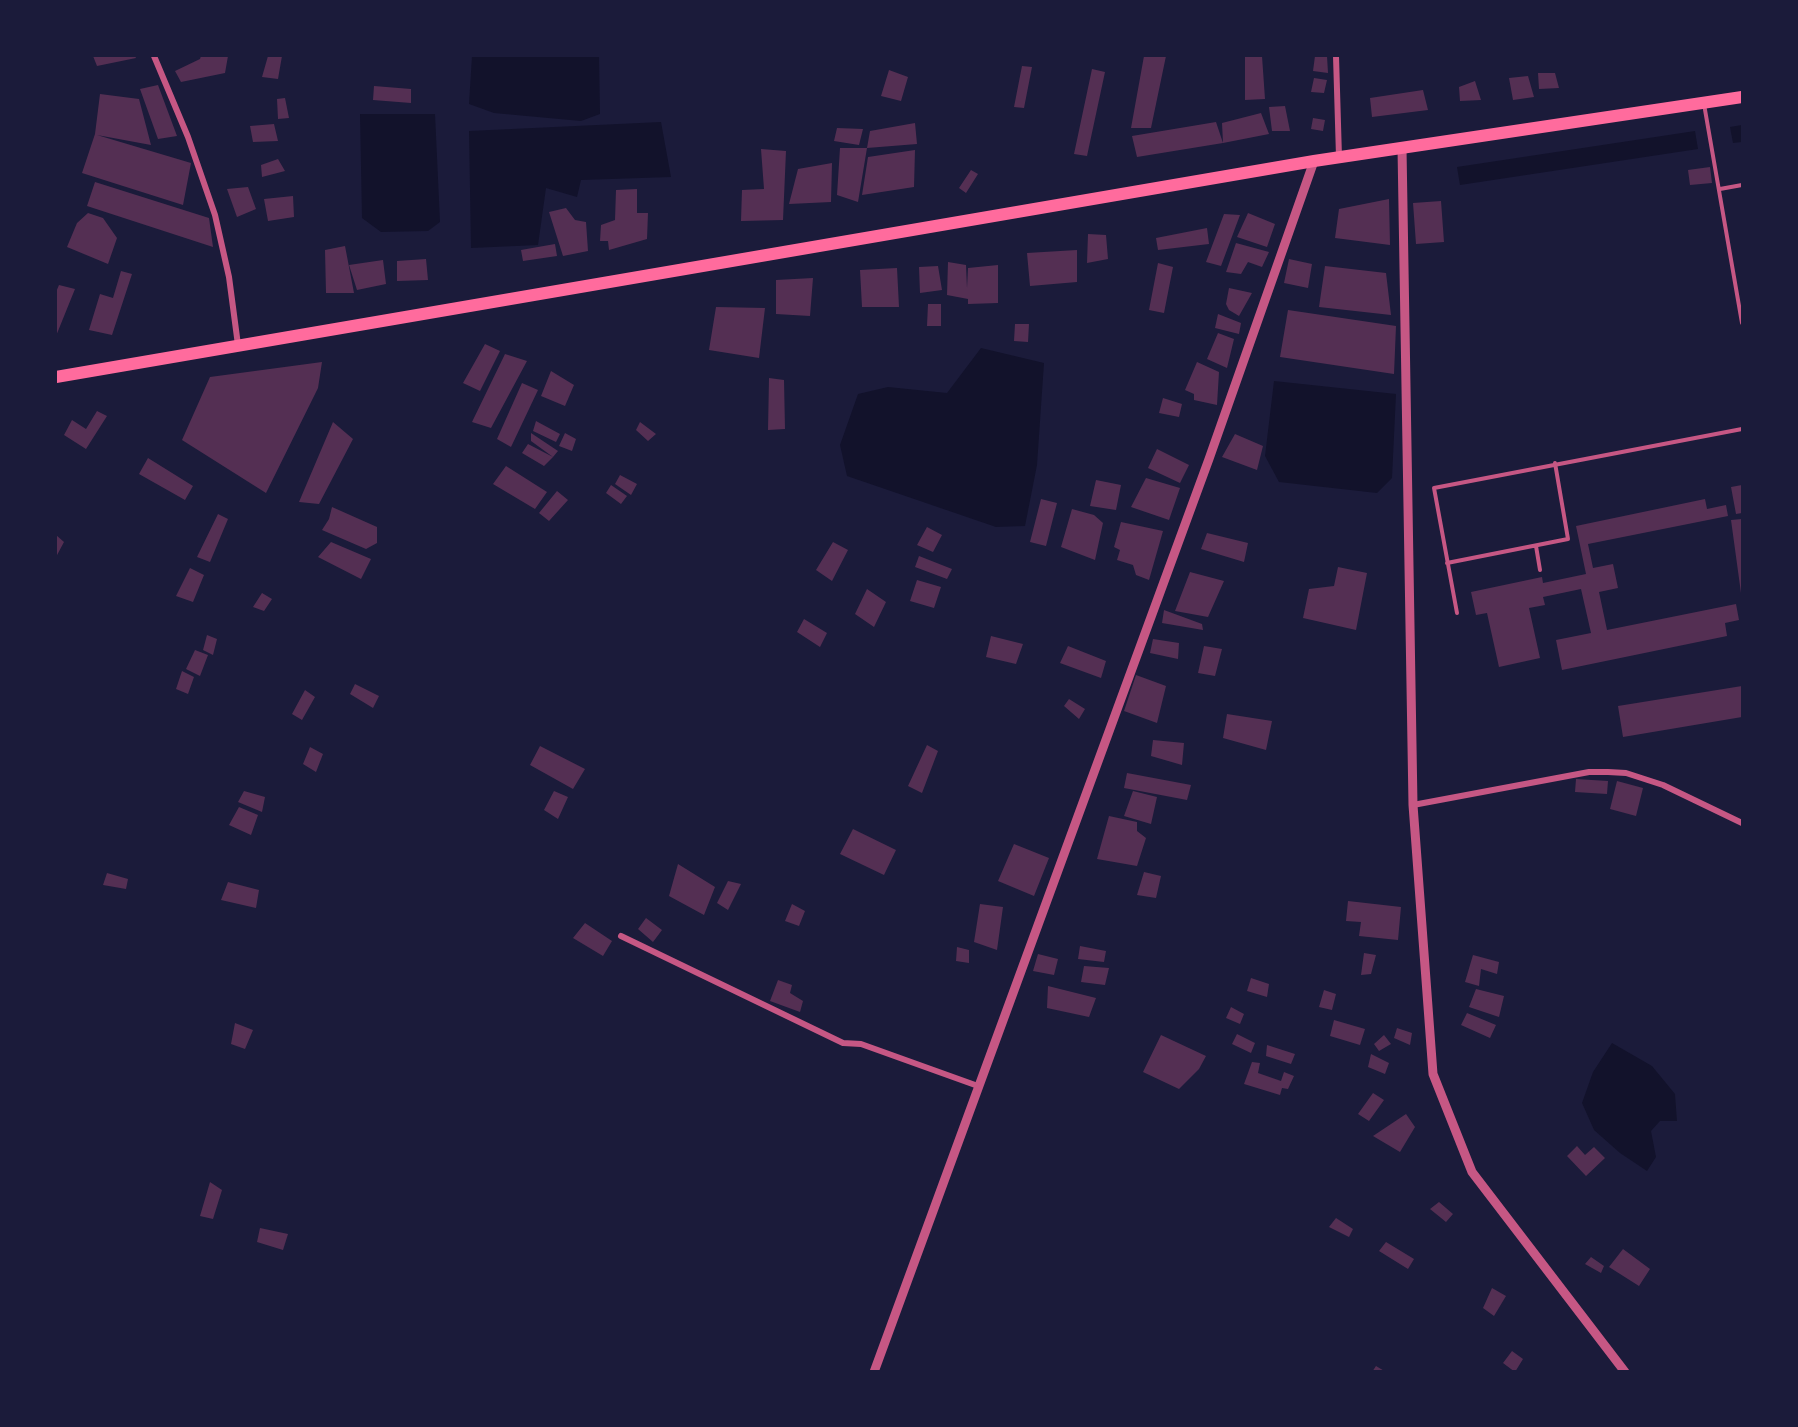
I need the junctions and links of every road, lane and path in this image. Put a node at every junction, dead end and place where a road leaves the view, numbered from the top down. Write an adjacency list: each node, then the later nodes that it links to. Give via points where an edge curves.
1 (154, 56): 11 (street, via 215,214)
2 (1336, 56): 6 (street)
3 (1743, 97): 4 (highway)
4 (1704, 103): 5 (highway); 9 (lane)
5 (1402, 148): 6 (highway); 19 (street)
6 (1339, 158): 7 (highway)
7 (1314, 161): 11 (highway); 22 (street, via 1209,459)
8 (1743, 186): 9 (lane)
9 (1720, 189): 10 (lane)
10 (1743, 323)
11 (238, 345): 12 (highway)
12 (56, 377)
13 (1743, 429): 14 (lane)
14 (1555, 463): 15 (lane, via 1568,539); 16 (lane, via 1434,488)
15 (1536, 546): 16 (lane); 17 (lane)
16 (1447, 563): 18 (lane)
17 (1540, 570)
18 (1457, 613)
19 (1413, 805): 20 (street, via 1589,772 1608,772 1626,773 1663,785); 24 (street, via 1433,1074 1472,1172)
20 (1743, 823)
21 (621, 936): 22 (street, via 843,1043 861,1044)
22 (978, 1086): 23 (street)
23 (874, 1371)
24 (1625, 1371)

